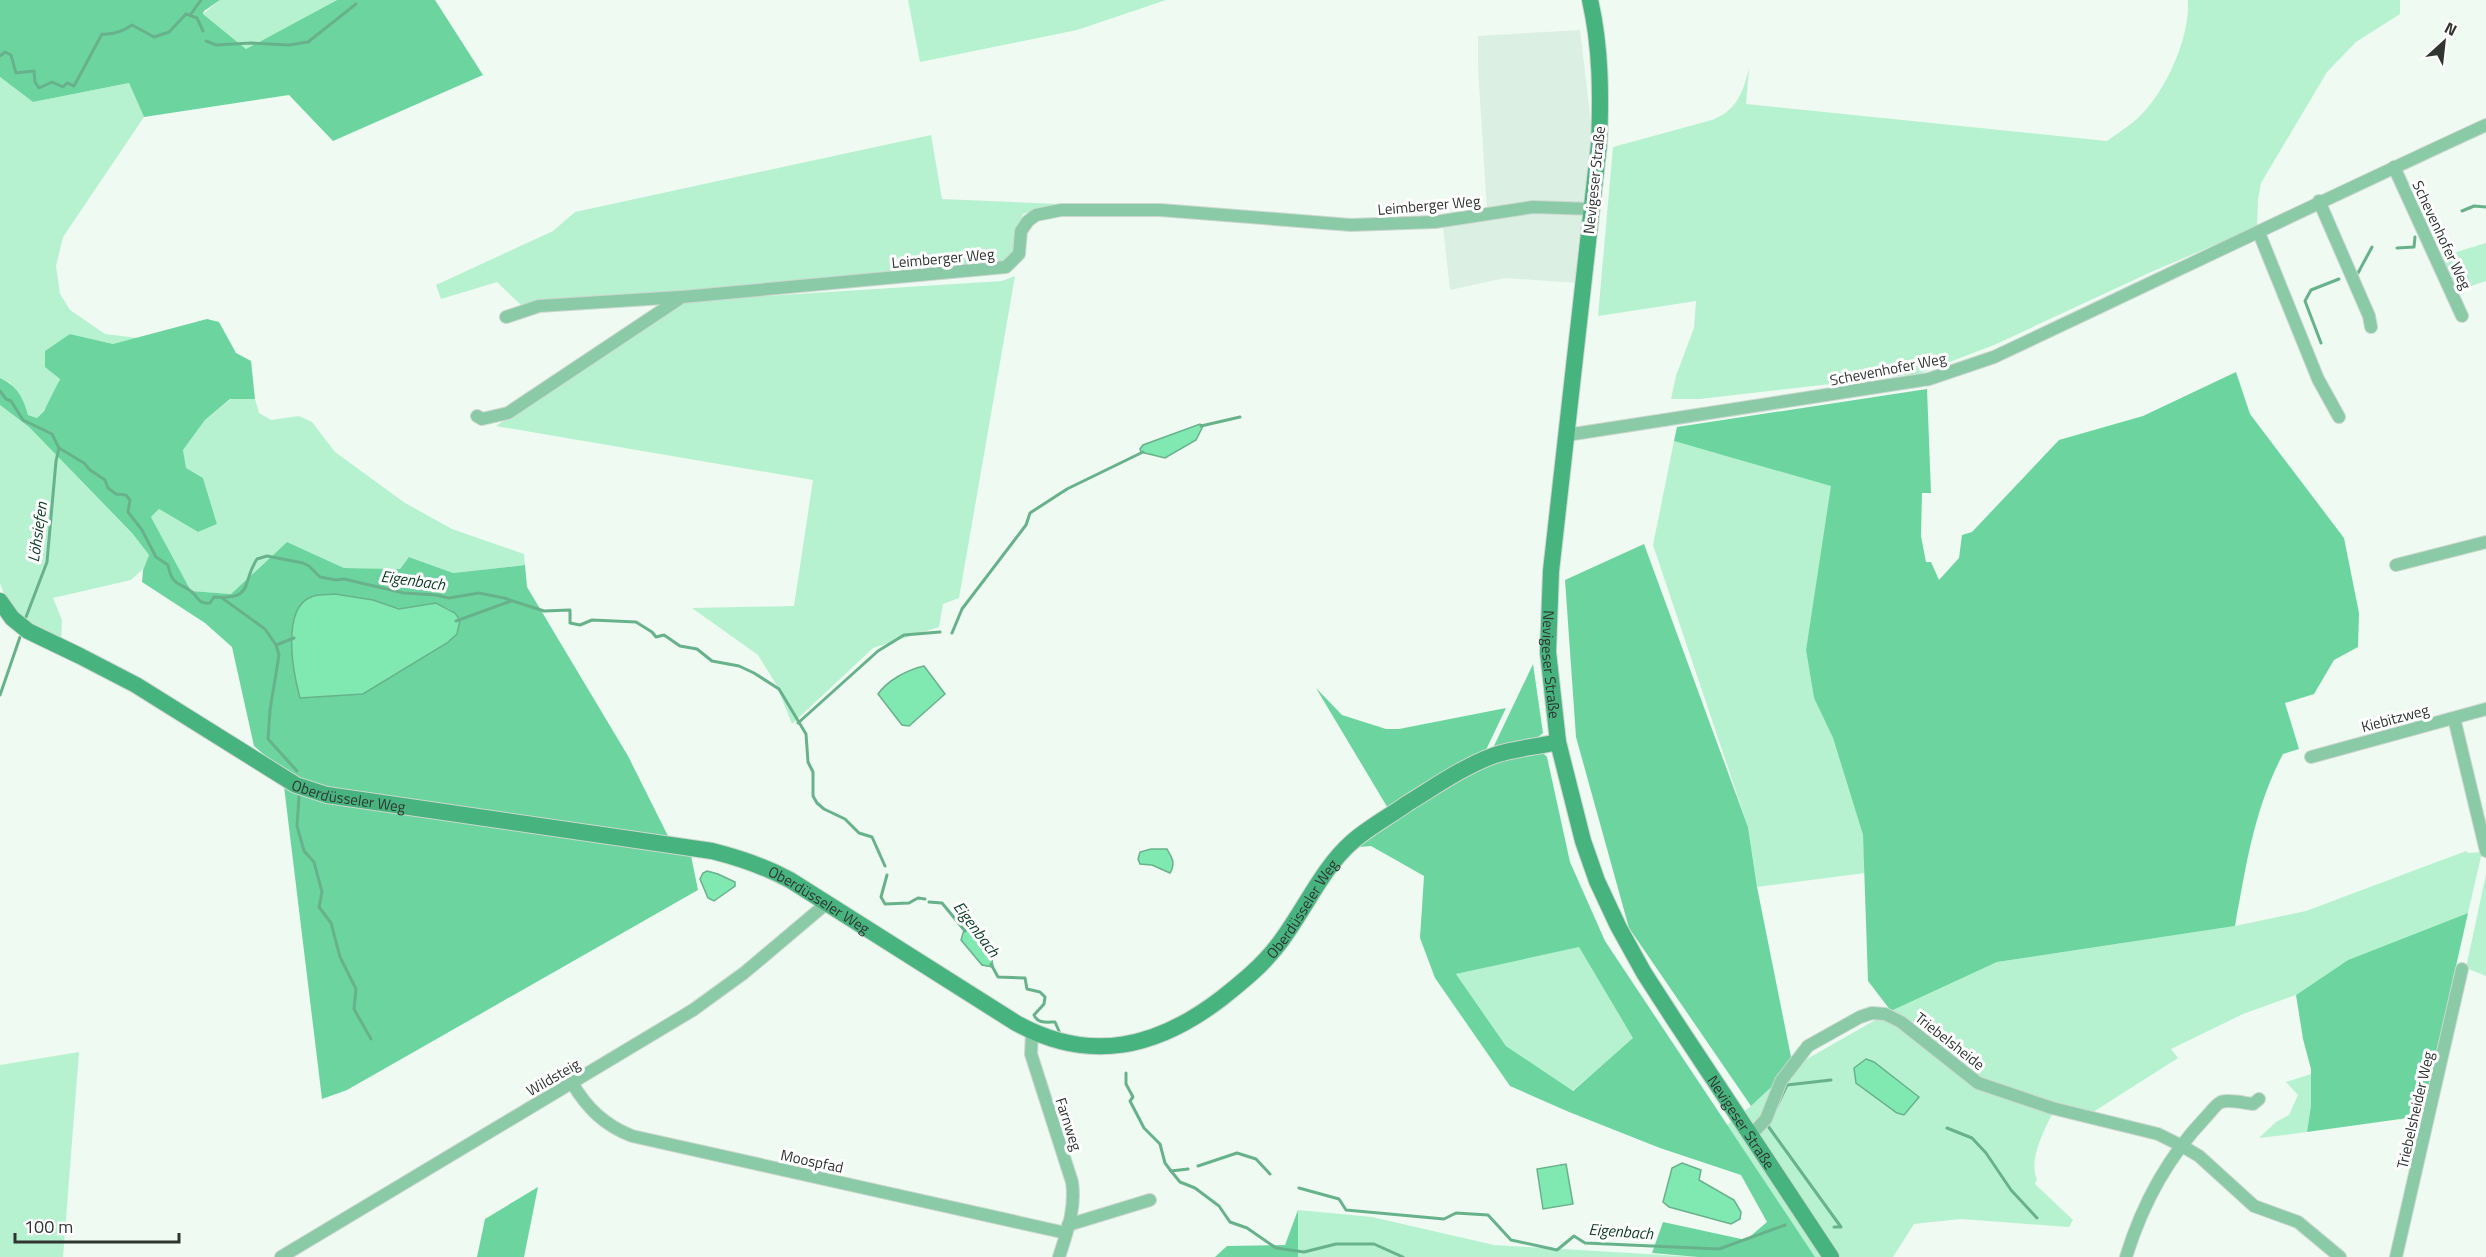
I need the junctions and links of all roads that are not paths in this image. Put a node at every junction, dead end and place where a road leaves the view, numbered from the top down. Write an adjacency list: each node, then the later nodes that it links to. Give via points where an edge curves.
1 (1590, 0): 5 (street, Nevigeser Straße, via 1597,29 1602,89)
2 (2486, 126): 3 (street, Schevenhofer Weg)
3 (2394, 167): 4 (street, Schevenhofer Weg); 8 (street, Schevenhofer Weg)
4 (2319, 201): 6 (street, Schevenhofer Weg); 10 (street)
5 (1592, 209): 7 (street, Leimberger Weg, via 1533,207 1435,222 1351,225 1160,210 1061,210 1036,214 1028,221 1021,231 1019,254 1006,267); 13 (street, Nevigeser Straße)
6 (2259, 232): 12 (street, via 2318,379); 13 (street, Schevenhofer Weg, via 1950,374 1883,388)
7 (682, 297): 9 (street, via 539,306); 11 (street, Leimberger Weg, via 508,413 482,419)
8 (2462, 316)
9 (506, 317)
10 (2371, 327)
11 (477, 416)
12 (2339, 417)
13 (1567, 435): 19 (street, Nevigeser Straße, via 1551,571 1548,652)
14 (2486, 542): 15 (street)
15 (2396, 565)
16 (0, 601): 22 (street, Oberdüsseler Weg, via 28,631 136,685 296,785 327,795 712,851 765,867)
17 (2486, 709): 18 (street, Kiebitzweg)
18 (2454, 718): 20 (street, Kiebitzweg); 21 (street)
19 (1558, 742): 24 (street, Oberdüsseler Weg, via 1509,750 1470,765 1358,837 1332,866 1277,947 1250,976 1177,1027 1156,1037 1107,1048 1080,1046); 27 (street, Nevigeser Straße, via 1583,841 1618,926 1644,973)
20 (2311, 757)
21 (2486, 851)
22 (826, 903): 24 (street, Oberdüsseler Weg); 25 (street, Wildsteig, via 744,973 693,1010)
23 (2462, 969): 36 (street, Triebelsheider Weg)
24 (1032, 1032): 30 (street, Farnweg, via 1031,1054 1072,1182 1074,1209)
25 (572, 1083): 30 (street, Moospfad, via 596,1115 632,1136); 31 (street, Wildsteig)
26 (2259, 1099): 28 (street, via 2253,1104 2218,1104)
27 (1751, 1135): 28 (street, Triebelsheide, via 1766,1119 1778,1088 1804,1049 1852,1021 1877,1012 1901,1022 1978,1083 2052,1108 2158,1134); 33 (street, Nevigeser Straße)
28 (2182, 1146): 34 (street, via 2146,1204); 35 (street, Triebelsheide, via 2199,1156 2254,1206 2298,1222)
29 (1150, 1200): 30 (street)
30 (1067, 1229): 32 (street, Farnweg)
31 (281, 1257)
32 (1059, 1257)
33 (1831, 1257)
34 (2126, 1257)
35 (2340, 1257)
36 (2396, 1257)

